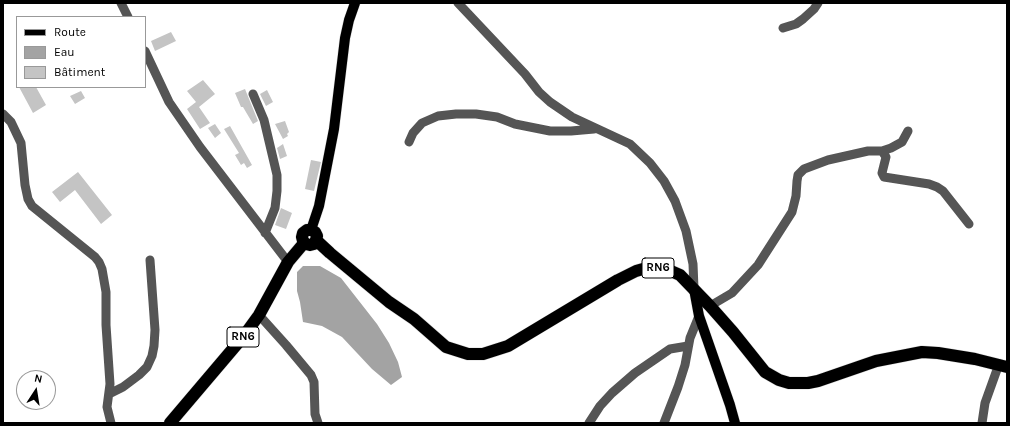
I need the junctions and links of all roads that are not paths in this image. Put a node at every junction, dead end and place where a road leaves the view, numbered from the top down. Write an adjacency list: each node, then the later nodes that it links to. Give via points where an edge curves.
1 (121, 3): 5 (street)
2 (355, 3): 16 (main road, via 345,38 334,129)
3 (458, 3): 10 (street, via 539,92 572,118)
4 (818, 3): 6 (street, via 804,19)
5 (128, 16)
6 (783, 28)
7 (146, 53): 15 (street, via 169,102)
8 (253, 94): 15 (street, via 264,120 277,175 275,208)
9 (3, 114): 25 (street, via 11,122 21,143 25,185 32,206 99,262 102,269 106,292)
10 (596, 129): 12 (street, via 550,131 514,124 497,117 456,114 438,116 422,123); 19 (street, via 635,147 664,181 675,201 686,231 693,264)
11 (908, 131): 13 (street, via 902,142)
12 (409, 142)
13 (882, 151): 14 (street, via 886,157 882,173 884,177 937,187 944,191); 20 (street, via 868,151 828,160 804,169 798,175 792,212 758,265 732,293)
14 (969, 224)
15 (265, 233): 18 (street)
16 (311, 238): 18 (highway, RN6); 19 (highway, RN6, via 446,347 468,354 484,354 508,346 636,271 664,268 680,276)
17 (150, 260): 25 (street, via 155,330 152,356 139,375)
18 (288, 262): 21 (highway, RN6)
19 (694, 289): 20 (highway, RN6); 22 (main road)
20 (710, 306): 24 (highway, RN6, via 765,372 779,380 808,383 876,361 922,352 938,352)
21 (259, 315): 27 (highway, RN6, via 243,338); 28 (street, via 311,375)
22 (699, 316): 23 (street); 31 (main road)
23 (688, 346): 29 (street, via 670,349 635,373 608,397); 30 (street, via 685,365)
24 (1003, 366): 32 (street, via 985,403)
25 (109, 394): 26 (street, via 107,407)
26 (111, 423)
27 (170, 423)
28 (318, 423)
29 (590, 423)
30 (664, 423)
31 (735, 423)
32 (982, 423)

